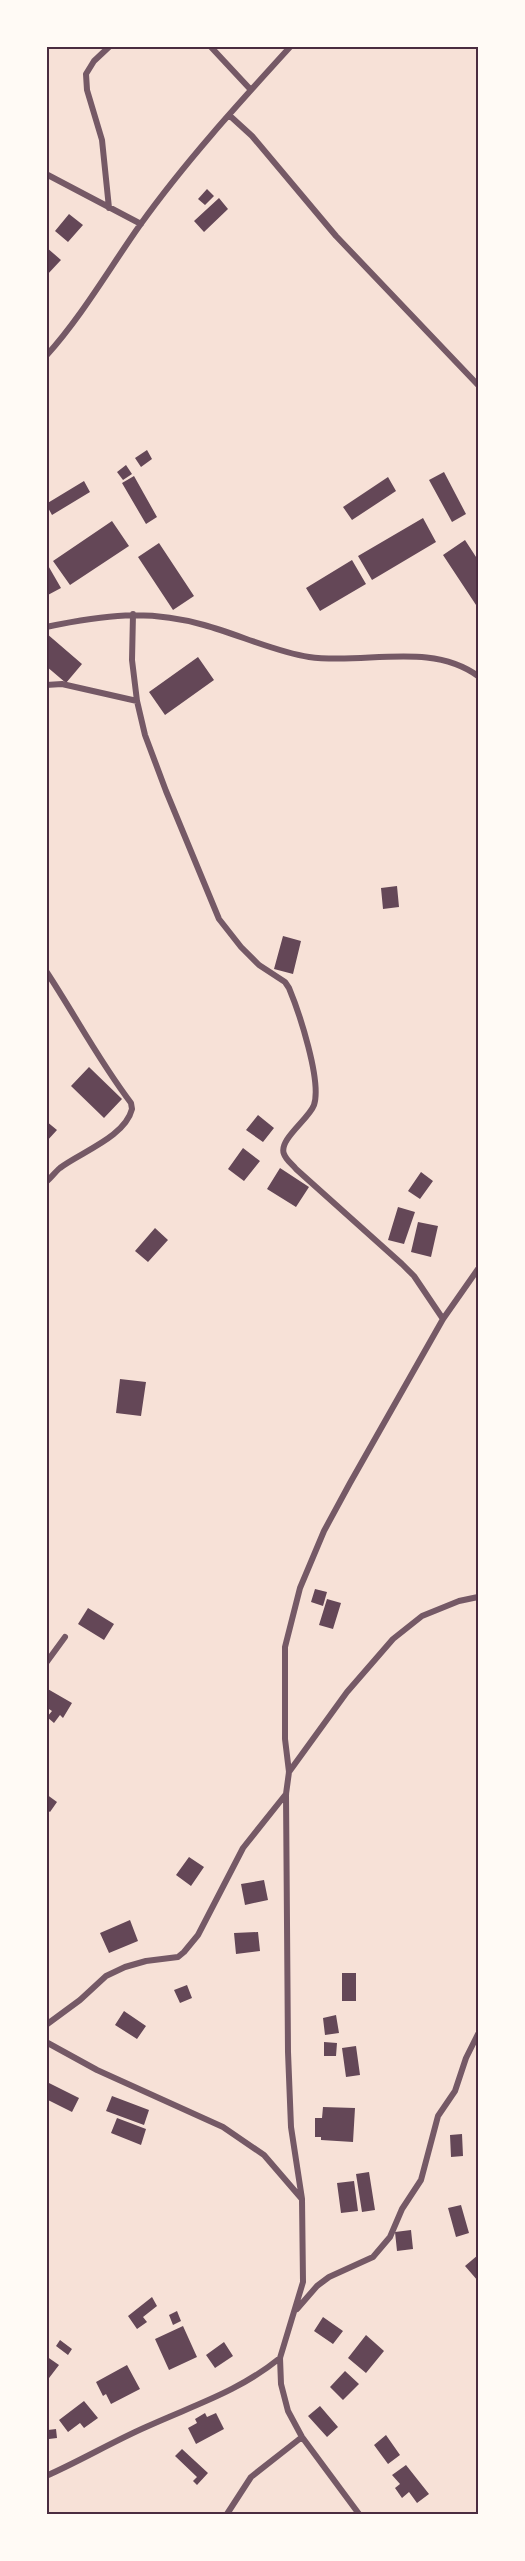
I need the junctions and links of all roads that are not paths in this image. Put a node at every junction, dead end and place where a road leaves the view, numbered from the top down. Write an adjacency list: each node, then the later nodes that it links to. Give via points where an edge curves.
1 (110, 46): 7 (street, via 86,74 102,140)
2 (210, 46): 4 (street)
3 (291, 46): 4 (street)
4 (251, 90): 5 (street)
5 (229, 114): 8 (street); 10 (street, via 336,236)
6 (46, 174): 7 (street)
7 (109, 208): 8 (street)
8 (141, 224): 9 (street, via 84,309)
9 (46, 356)
10 (478, 385)
11 (133, 614): 12 (street); 13 (street, via 183,620 309,657 434,659 461,664); 15 (street, via 132,660)
12 (46, 627)
13 (478, 676)
14 (46, 686): 15 (street, via 62,684)
15 (137, 701): 19 (street, via 155,764 219,919 241,947 285,982 307,1041 315,1103 286,1140 283,1154 414,1276)
16 (46, 971): 17 (street, via 132,1109 125,1123 110,1137 60,1168)
17 (46, 1182)
18 (478, 1269): 19 (street)
19 (443, 1319): 23 (street, via 350,1483 300,1588 285,1647)
20 (478, 1597): 23 (street, via 422,1616 393,1639 347,1692)
21 (65, 1636): 22 (street)
22 (46, 1663)
23 (289, 1772): 24 (street)
24 (286, 1794): 25 (street, via 243,1848 198,1935 184,1952 178,1957 125,1966 106,1976); 28 (street, via 291,2127)
25 (46, 2025)
26 (478, 2034): 29 (street, via 455,2091 438,2116 421,2180 390,2237 373,2257 317,2286)
27 (46, 2043): 28 (street, via 223,2127 264,2155)
28 (302, 2199): 29 (street, via 303,2282)
29 (296, 2310): 30 (street)
30 (280, 2358): 31 (street, via 288,2411); 32 (street, via 240,2387 145,2427)
31 (302, 2437): 33 (street, via 251,2477); 34 (street)
32 (46, 2476)
33 (228, 2514)
34 (359, 2514)

